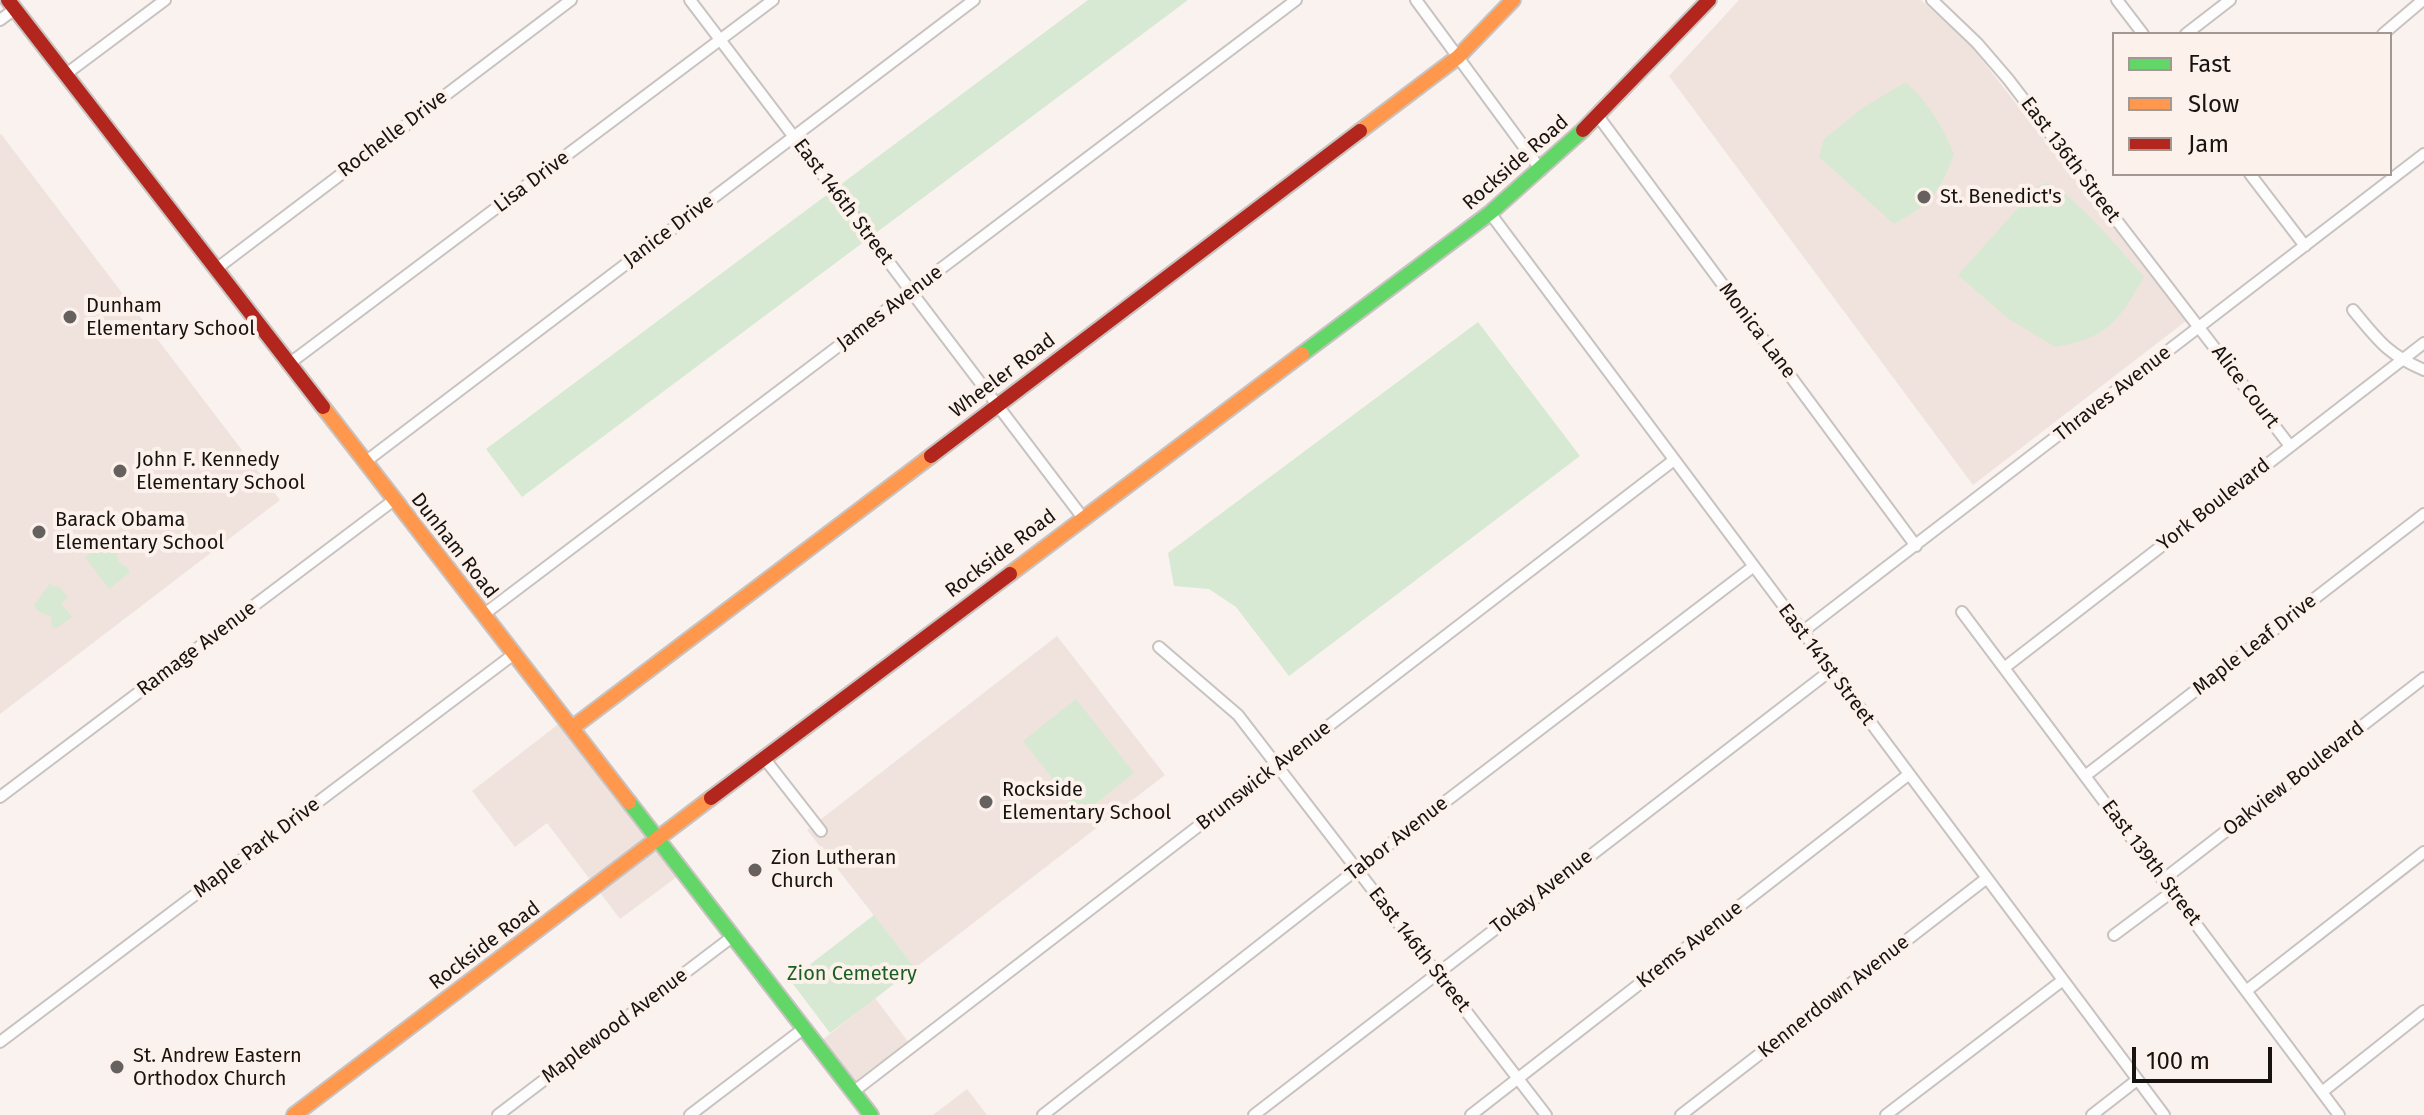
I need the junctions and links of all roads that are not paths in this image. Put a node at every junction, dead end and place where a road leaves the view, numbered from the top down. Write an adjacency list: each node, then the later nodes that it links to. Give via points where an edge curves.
1 (165, 0): 21 (street)
2 (571, 0): 29 (street, Rochelle Drive)
3 (690, 0): 19 (street, East 146th Street)
4 (773, 0): 19 (street, Lisa Drive)
5 (974, 0): 23 (street, Janice Drive)
6 (1296, 0): 30 (street, James Avenue)
7 (1416, 0): 20 (street)
8 (1513, 0): 20 (street, Wheeler Road)
9 (1709, 0): 22 (street, Rockside Road)
10 (1932, 0): 32 (street, East 136th Street, via 2008,79)
11 (2117, 0): 16 (street)
12 (2230, 0): 17 (street)
13 (2423, 0): 18 (street)
14 (11, 5): 15 (street); 21 (street, Dunham Road)
15 (0, 20)
16 (2141, 32)
17 (2189, 32)
18 (2385, 32)
19 (720, 40): 23 (street, East 146th Street); 35 (street, Lisa Drive)
20 (1458, 57): 25 (street); 37 (street, Wheeler Road)
21 (66, 74): 29 (street, Dunham Road)
22 (1598, 116): 25 (street, Rockside Road); 44 (street, Monica Lane)
23 (793, 137): 30 (street, East 146th Street); 40 (street, Janice Drive)
24 (2424, 154): 28 (street, Thraves Avenue)
25 (1541, 170): 27 (street, Rockside Road)
26 (2252, 176): 28 (street)
27 (1490, 213): 39 (street, East 141st Street); 43 (street, Rockside Road)
28 (2305, 246): 32 (street, Thraves Avenue)
29 (216, 269): 35 (street, Dunham Road)
30 (911, 293): 37 (street, East 146th Street); 47 (street, James Avenue)
31 (2353, 310): 34 (street)
32 (2199, 328): 38 (street, Alice Court); 44 (street, Thraves Avenue)
33 (2424, 343): 34 (street, York Boulevard)
34 (2401, 360): 36 (street); 38 (street, York Boulevard)
35 (290, 363): 40 (street, Dunham Road)
36 (2424, 370)
37 (997, 405): 43 (street, East 146th Street); 54 (street, Wheeler Road)
38 (2290, 446): 51 (street, York Boulevard)
39 (1674, 460): 45 (street, East 141st Street); 56 (street, Brunswick Avenue)
40 (365, 462): 41 (street, Dunham Road)
41 (394, 500): 47 (street, Dunham Road); 59 (street, Ramage Avenue)
42 (2424, 514): 58 (street, Maple Leaf Drive)
43 (1083, 518): 55 (street, Rockside Road)
44 (1916, 546): 48 (street, Thraves Avenue)
45 (1754, 566): 48 (street, East 141st Street); 63 (street, Tabor Avenue)
46 (1962, 612): 51 (street, East 139th Street)
47 (483, 615): 50 (street, Dunham Road)
48 (1802, 632): 52 (street, East 141st Street)
49 (1159, 647): 56 (street, East 146th Street, via 1238,715)
50 (514, 654): 54 (street, Dunham Road); 74 (street, Maple Park Drive)
51 (2004, 668): 58 (street, East 139th Street)
52 (1830, 671): 57 (street, East 141st Street); 69 (street, Tokay Avenue)
53 (2424, 678): 65 (street, Oakview Boulevard)
54 (572, 728): 61 (street, Dunham Road)
55 (764, 758): 60 (street); 61 (street, Rockside Road)
56 (1277, 766): 63 (street, East 146th Street); 77 (street, Brunswick Avenue)
57 (1908, 775): 64 (street, East 141st Street); 75 (street, Krems Avenue)
58 (2085, 776): 65 (street, East 139th Street)
59 (0, 797)
60 (821, 831)
61 (659, 840): 68 (street, Dunham Road); 79 (street, Rockside Road)
62 (2424, 852): 71 (street)
63 (1357, 869): 69 (street, East 146th Street); 83 (street, Tabor Avenue)
64 (1987, 878): 70 (street, East 141st Street); 87 (street, Kennerdown Avenue)
65 (2164, 879): 66 (street, East 139th Street)
66 (2173, 891): 67 (street); 71 (street, East 139th Street)
67 (2114, 935)
68 (732, 937): 73 (street, Dunham Road); 80 (street, Maplewood Avenue)
69 (1437, 973): 75 (street, East 146th Street); 84 (street, Tokay Avenue)
70 (2063, 980): 76 (street, East 141st Street); 88 (street)
71 (2246, 991): 78 (street, East 139th Street)
72 (2424, 1011): 78 (street)
73 (803, 1029): 77 (street, Dunham Road); 81 (street)
74 (0, 1042)
75 (1518, 1079): 85 (street, Krems Avenue); 86 (street, East 146th Street)
76 (2137, 1080): 89 (street); 90 (street, East 141st Street)
77 (853, 1092): 82 (street, Dunham Road)
78 (2322, 1092): 91 (street, East 139th Street)
79 (294, 1115)
80 (498, 1115)
81 (690, 1115)
82 (871, 1115)
83 (1043, 1115)
84 (1254, 1115)
85 (1471, 1115)
86 (1546, 1115)
87 (1681, 1115)
88 (1886, 1115)
89 (2092, 1115)
90 (2164, 1115)
91 (2339, 1115)

